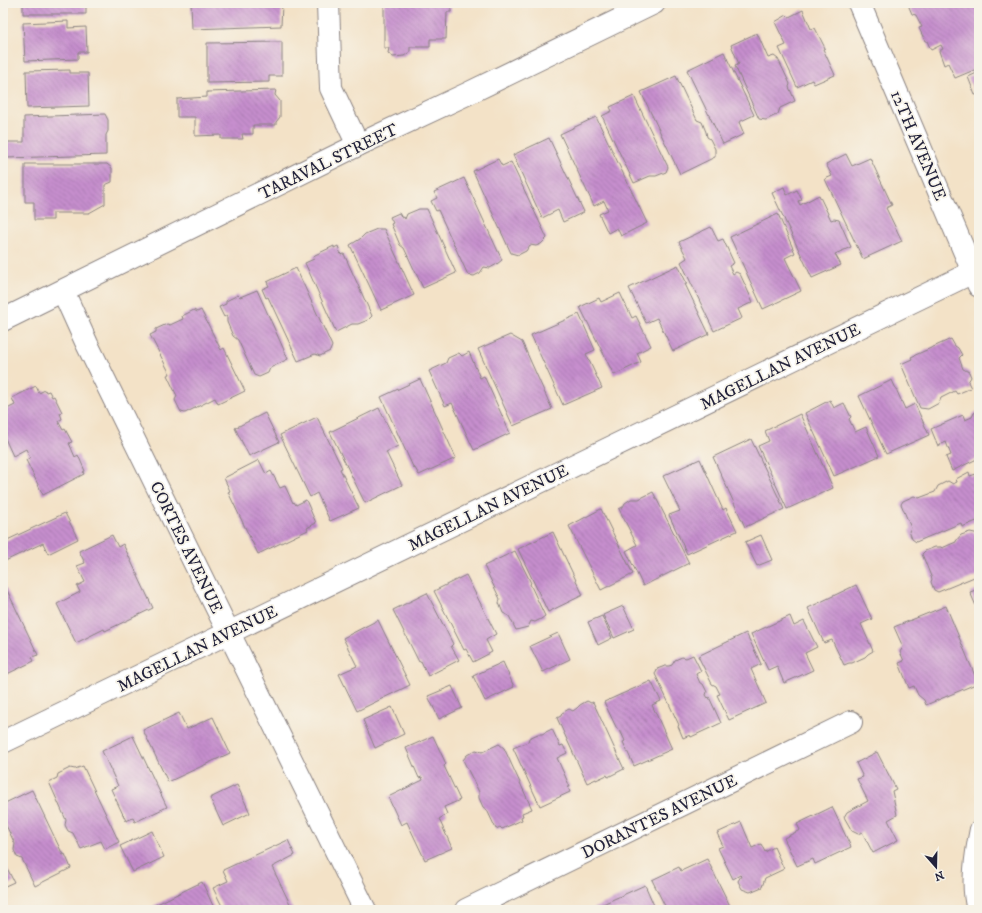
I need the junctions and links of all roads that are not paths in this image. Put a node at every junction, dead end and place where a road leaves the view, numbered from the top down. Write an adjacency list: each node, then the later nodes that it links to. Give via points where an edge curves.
1 (328, 3): 4 (street, via 331,88)
2 (654, 3): 4 (street, TARAVAL STREET)
3 (859, 3): 5 (street, 12TH AVENUE)
4 (358, 145): 6 (street, TARAVAL STREET)
5 (976, 279): 8 (street, MAGELLAN AVENUE)
6 (63, 291): 7 (street, TARAVAL STREET); 8 (street, CORTES AVENUE)
7 (3, 320)
8 (229, 633): 10 (street, MAGELLAN AVENUE); 12 (street, CORTES AVENUE)
9 (851, 722): 13 (street, DORANTES AVENUE)
10 (3, 742)
11 (979, 829): 14 (lane, via 973,866 973,902)
12 (365, 910)
13 (466, 910)
14 (976, 910)

